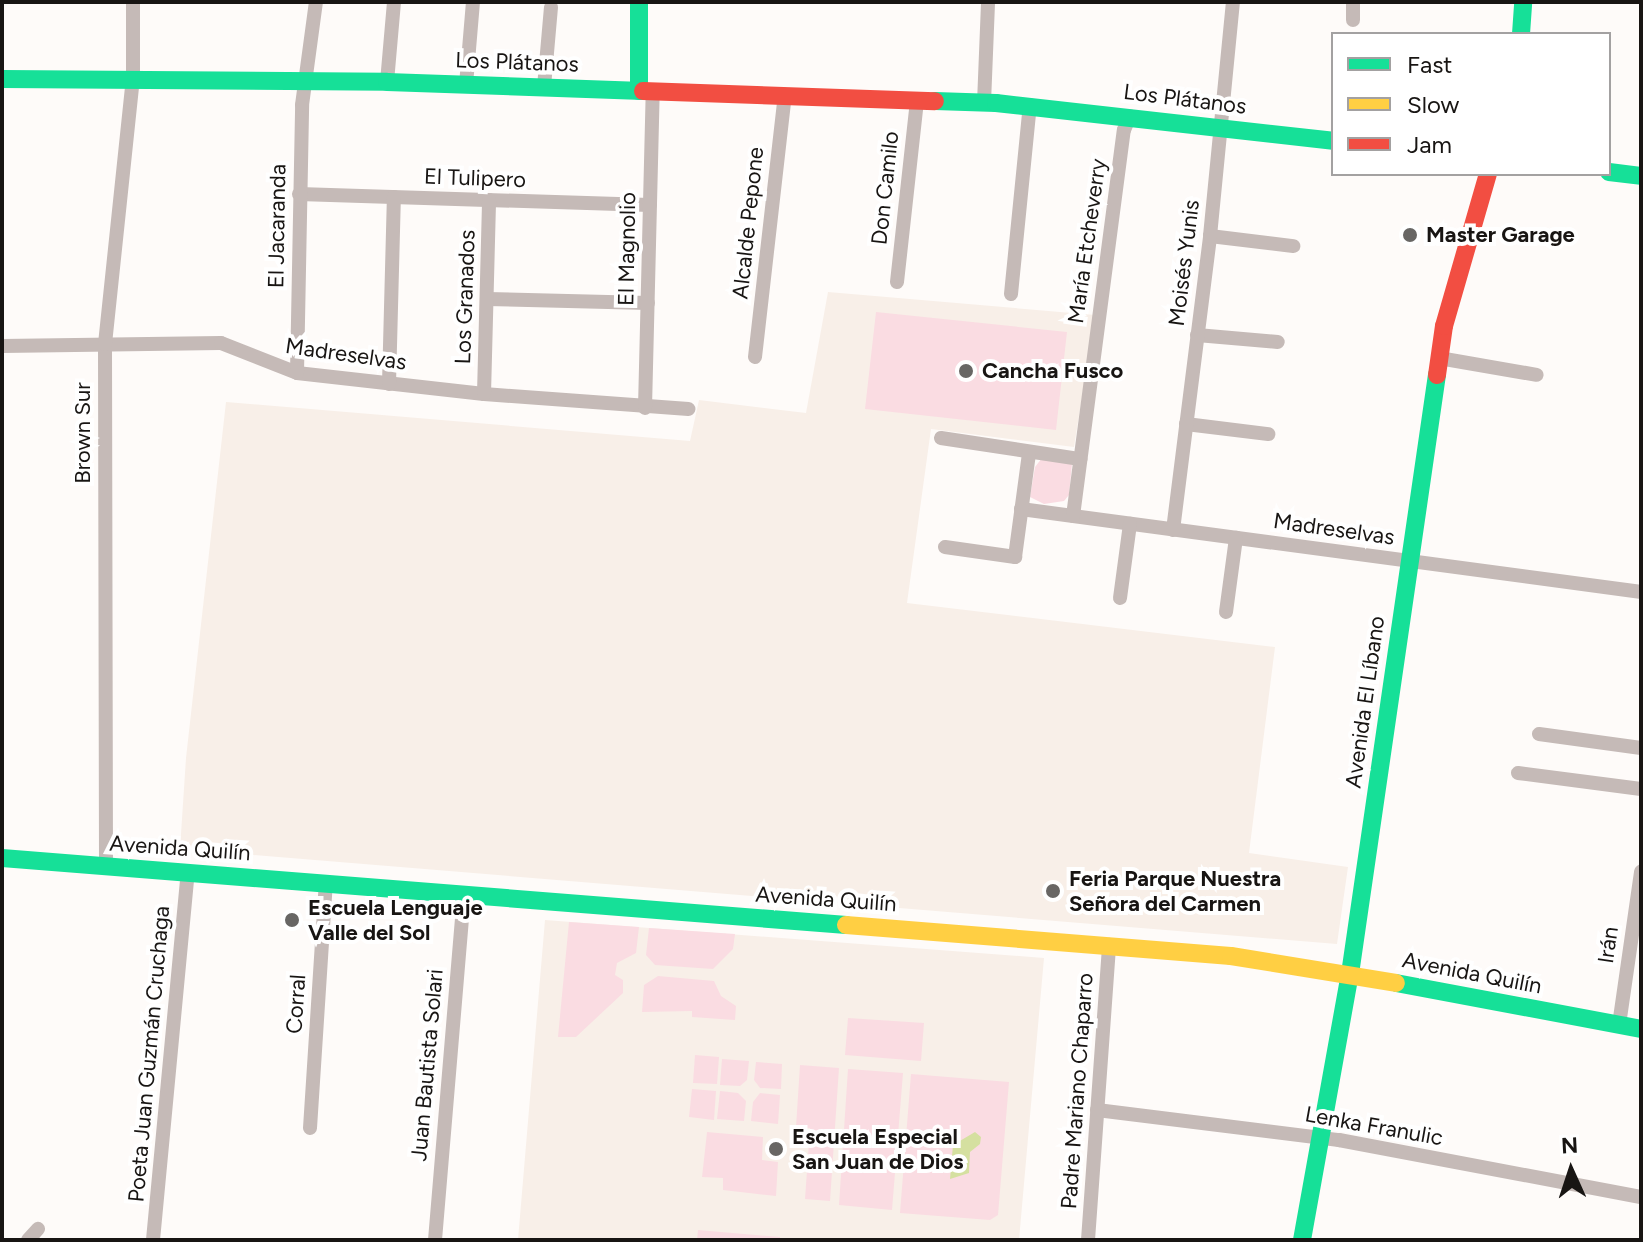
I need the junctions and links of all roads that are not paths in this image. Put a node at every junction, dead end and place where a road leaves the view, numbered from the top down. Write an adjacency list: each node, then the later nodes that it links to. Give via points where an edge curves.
1 (133, 2): 13 (street, Brown Sur)
2 (316, 2): 15 (street, El Jacaranda)
3 (394, 2): 16 (street)
4 (473, 2): 17 (street)
5 (639, 2): 19 (main road)
6 (988, 2): 22 (street)
7 (1233, 2): 25 (street, Moisés Yunis)
8 (1353, 2): 11 (street)
9 (1523, 2): 12 (main road)
10 (551, 7): 18 (street)
11 (1353, 20)
12 (1521, 32)
13 (133, 77): 14 (main road, Los Plátanos); 15 (main road, Los Plátanos); 42 (street, Brown Sur)
14 (2, 79)
15 (306, 80): 16 (main road, Los Plátanos); 30 (street, El Jacaranda)
16 (387, 82): 17 (main road, Los Plátanos)
17 (466, 85): 18 (main road, Los Plátanos)
18 (544, 87): 19 (main road, Los Plátanos)
19 (646, 91): 20 (main road, Los Plátanos); 33 (street, El Magnolio)
20 (785, 95): 21 (main road, Los Plátanos); 44 (street, Alcalde Pepone)
21 (917, 100): 22 (main road, Los Plátanos); 36 (street, Don Camilo)
22 (984, 103): 23 (main road, Los Plátanos)
23 (1030, 105): 24 (main road, Los Plátanos); 37 (street)
24 (1130, 116): 25 (main road, Los Plátanos); 56 (street, María Etcheverry)
25 (1222, 128): 26 (main road, Los Plátanos); 34 (street, Moisés Yunis)
26 (1331, 141)
27 (1611, 172): 29 (main road)
28 (1487, 176): 45 (main road, Avenida El Líbano, via 1451,295)
29 (1641, 176)
30 (299, 194): 31 (street, El Tulipero); 46 (street, El Jacaranda)
31 (394, 197): 32 (street, El Tulipero); 48 (street)
32 (489, 200): 33 (street, El Tulipero); 38 (street, Los Granados)
33 (650, 205): 39 (street, El Magnolio)
34 (1210, 236): 35 (street); 40 (street, Moisés Yunis)
35 (1293, 246)
36 (897, 282)
37 (1011, 294)
38 (487, 299): 39 (street); 49 (street, Los Granados)
39 (648, 303): 50 (street, El Magnolio)
40 (1197, 335): 41 (street); 52 (street, Moisés Yunis)
41 (1278, 342)
42 (105, 344): 43 (street, Madreselvas); 46 (street, Madreselvas, via 228,344); 72 (street, Brown Sur)
43 (2, 346)
44 (755, 357)
45 (1439, 358): 47 (street); 63 (main road, Avenida El Líbano)
46 (297, 373): 48 (street, Madreselvas)
47 (1537, 375)
48 (389, 384): 49 (street, Madreselvas)
49 (484, 394): 50 (street, Madreselvas)
50 (645, 408): 51 (street, Madreselvas)
51 (688, 409)
52 (1186, 424): 53 (street); 60 (street, Moisés Yunis)
53 (1268, 434)
54 (941, 438): 55 (street)
55 (1029, 453): 56 (street); 57 (street)
56 (1080, 459): 58 (street, María Etcheverry)
57 (1021, 509): 58 (street, Madreselvas); 62 (street, via 1015,557)
58 (1073, 516): 59 (street, Madreselvas)
59 (1130, 524): 60 (street, Madreselvas); 65 (street)
60 (1173, 530): 61 (street, Madreselvas)
61 (1236, 538): 63 (street, Madreselvas); 66 (street)
62 (945, 547)
63 (1410, 562): 64 (street, Madreselvas); 78 (main road, Avenida El Líbano)
64 (1641, 592)
65 (1120, 598)
66 (1226, 612)
67 (1539, 734): 68 (street)
68 (1641, 748)
69 (1518, 773): 70 (street)
70 (1641, 789)
71 (2, 858): 72 (main road, Avenida Quilín)
72 (106, 866): 74 (main road, Avenida Quilín)
73 (1641, 872): 79 (street, Irán)
74 (188, 873): 75 (main road, Avenida Quilín); 85 (street, Poeta Juan Guzmán Cruchaga)
75 (326, 883): 76 (main road, Avenida Quilín); 82 (street, Corral)
76 (464, 894): 77 (main road, Avenida Quilín); 86 (street, Juan Bautista Solari)
77 (1109, 945): 78 (main road, Avenida Quilín); 81 (street, Padre Mariano Chaparro)
78 (1350, 974): 79 (main road, Avenida Quilín); 83 (main road, Avenida El Líbano)
79 (1619, 1025): 80 (main road, Avenida Quilín)
80 (1641, 1029)
81 (1097, 1110): 83 (street, Lenka Franulic); 87 (street, Padre Mariano Chaparro)
82 (310, 1128)
83 (1322, 1137): 84 (street, Lenka Franulic); 88 (main road, Avenida El Líbano)
84 (1641, 1197)
85 (153, 1240)
86 (435, 1240)
87 (1088, 1240)
88 (1302, 1240)

